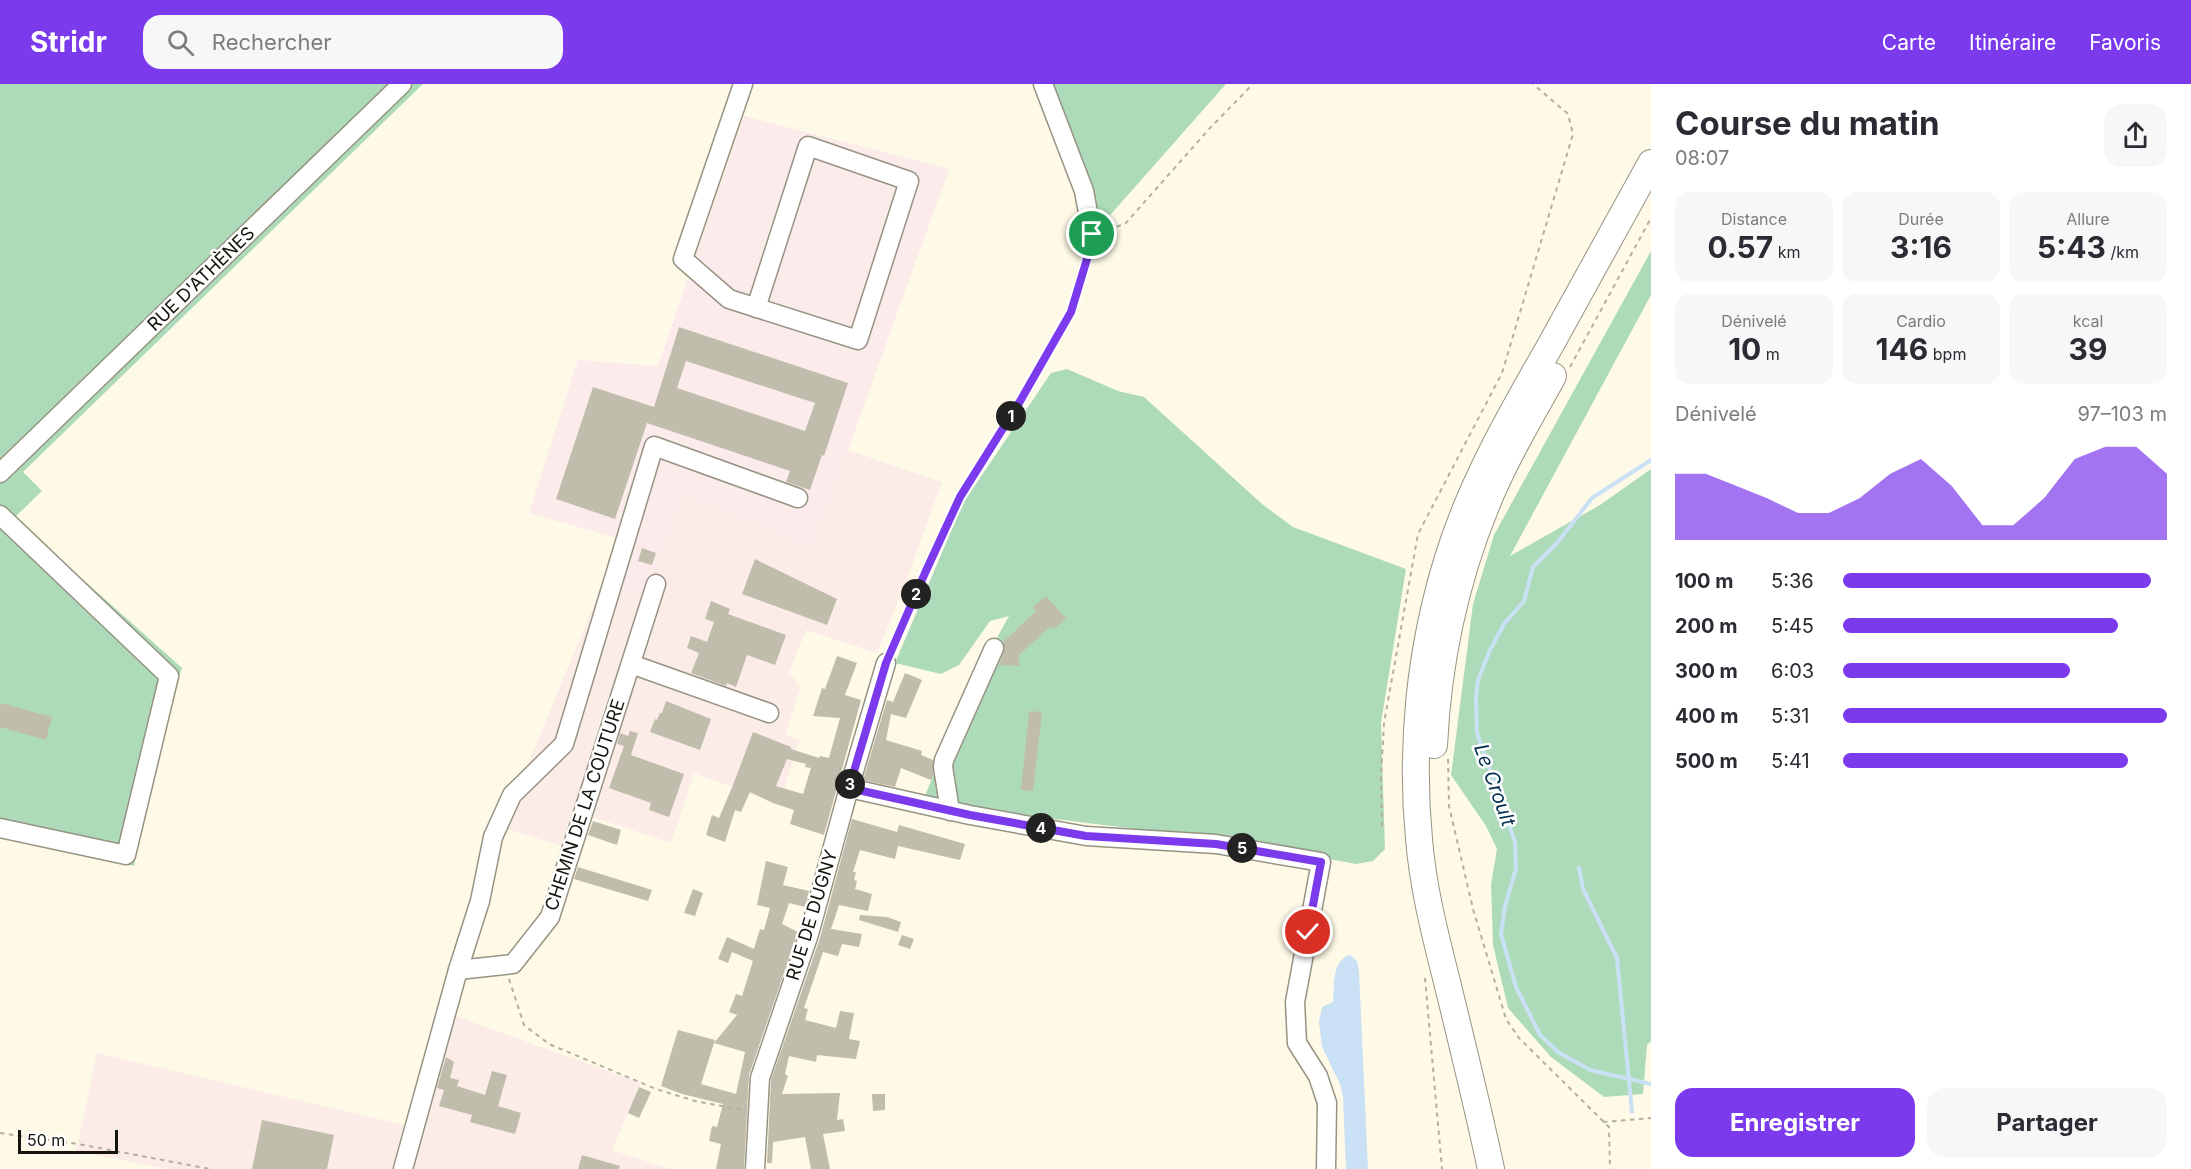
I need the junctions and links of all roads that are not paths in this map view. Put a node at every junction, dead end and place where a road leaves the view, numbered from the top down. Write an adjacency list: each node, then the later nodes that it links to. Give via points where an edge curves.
1 (402, 84): 8 (street, RUE D'ATHÈNES)
2 (743, 84): 7 (street, via 683,259 729,299)
3 (1042, 84): 6 (street, via 1084,190)
4 (1651, 163): 23 (highway, via 1483,469 1448,556 1425,655 1416,744 1419,839 1433,924)
5 (1651, 196): 24 (highway, via 1486,504 1454,603 1442,662 1433,764 1438,859 1448,917)
6 (1092, 234)
7 (756, 308): 7 (street, via 858,340 909,181 808,146)
8 (0, 473)
9 (798, 498): 19 (street, via 654,446 564,744 512,795 493,837 480,901)
10 (0, 515): 18 (street, via 169,676 126,855)
11 (656, 584): 14 (street, CHEMIN DE LA COUTURE)
12 (994, 648): 17 (street, via 944,760)
13 (886, 663): 16 (street, RUE DE DUGNY)
14 (631, 664): 15 (street); 19 (street, CHEMIN DE LA COUTURE, via 550,917 513,964)
15 (769, 712)
16 (849, 788): 17 (street); 21 (street, RUE DE DUGNY, via 809,934 760,1078)
17 (950, 811): 22 (street, via 1086,836 1216,844 1321,862 1295,1002 1298,1043 1318,1076 1327,1103)
18 (0, 828)
19 (458, 970): 20 (street)
20 (403, 1169)
21 (754, 1169)
22 (1326, 1169)
23 (1491, 1169)
24 (1509, 1169)

